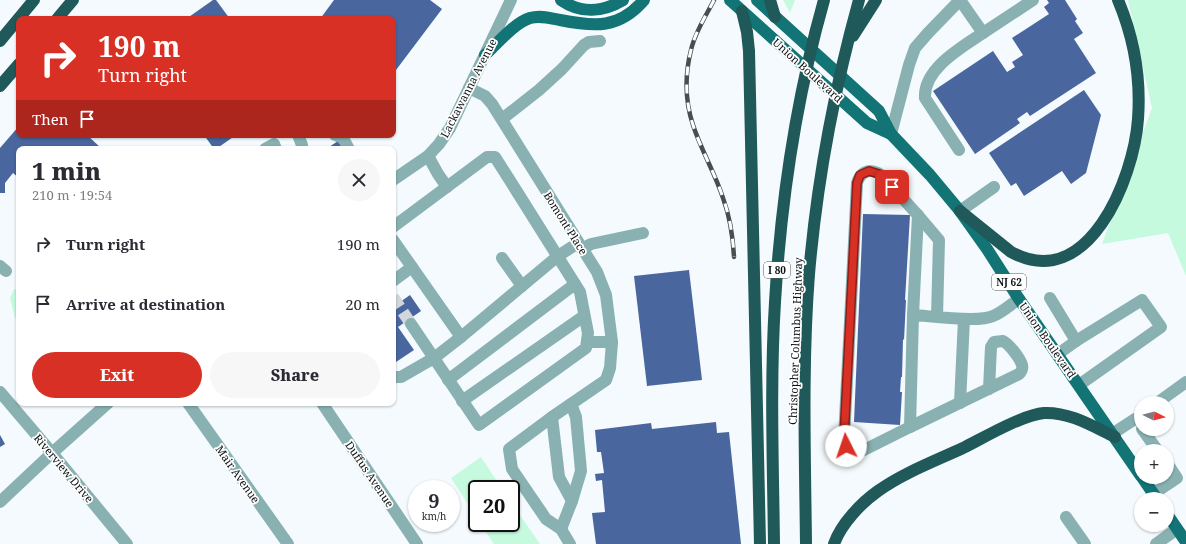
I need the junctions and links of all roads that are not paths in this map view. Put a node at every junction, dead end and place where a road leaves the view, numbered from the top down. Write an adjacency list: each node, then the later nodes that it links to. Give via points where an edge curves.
1 (33, 0): 17 (highway)
2 (73, 0): 18 (highway)
3 (511, 0): 25 (street, Lackawanna Avenue)
4 (561, 0): 5 (main road, via 573,7 590,11 605,9)
5 (623, 0)
6 (644, 0): 25 (main road, via 631,13 607,24 581,24 544,17 530,18 515,27)
7 (730, 0): 16 (main road, Union Boulevard / NJ 62)
8 (757, 0): 19 (main road, Union Boulevard / NJ 62)
9 (770, 0): 19 (highway)
10 (824, 0): 94 (highway, Christopher Columbus Highway / I 80, via 802,86 785,194 779,252 773,369)
11 (859, 0): 24 (highway, Christopher Columbus Highway)
12 (876, 0): 24 (highway)
13 (960, 0): 21 (street); 30 (street, via 915,48 908,65)
14 (1033, 0): 21 (street)
15 (1118, 0): 36 (highway, via 1126,19 1135,57 1138,76 1138,120 1135,141 1123,182 1095,233 1087,243 1070,255 1050,261 1030,260 1011,252)
16 (742, 11): 30 (main road, Union Boulevard / NJ 62, via 867,123); 93 (highway, via 748,51)
17 (20, 16)
18 (60, 16)
19 (778, 19): 30 (main road, Union Boulevard / NJ 62, via 878,111)
20 (16, 21): 22 (highway)
21 (983, 33): 31 (street, via 944,61 931,78 926,90 925,98)
22 (0, 41)
23 (600, 41): 29 (street, via 584,45 539,90)
24 (847, 45): 95 (highway, Christopher Columbus Highway, via 822,166 809,275 805,385)
25 (485, 55): 28 (street, Lackawanna Avenue)
26 (16, 67): 27 (highway)
27 (0, 86)
28 (469, 88): 29 (street, Bomont Place, via 485,96); 32 (street, Lackawanna Avenue, via 450,128)
29 (502, 119): 41 (street, Bomont Place)
30 (891, 134): 36 (main road, Union Boulevard / NJ 62)
31 (959, 150)
32 (428, 156): 33 (street, Lackawanna Avenue); 34 (street)
33 (396, 178)
34 (447, 187): 38 (street); 42 (street, via 487,157 495,157)
35 (994, 187): 36 (street)
36 (960, 211): 49 (main road, Union Boulevard / NJ 62)
37 (918, 215): 50 (street); 52 (street, via 939,240); 76 (street, via 879,174 869,171 860,175 857,183 844,443 851,450 860,451)
38 (396, 225)
39 (643, 233): 41 (street)
40 (396, 244): 44 (street)
41 (580, 246): 42 (street); 58 (street, Bomont Place, via 597,272 606,295)
42 (558, 256): 46 (street); 47 (street)
43 (502, 258): 47 (street)
44 (412, 267): 45 (street); 55 (street)
45 (396, 279)
46 (575, 284): 51 (street, via 580,292); 62 (street)
47 (522, 286): 55 (street)
48 (1050, 298): 56 (street)
49 (1019, 299): 53 (street, via 993,316); 59 (main road, Union Boulevard / NJ 62)
50 (913, 315): 52 (street); 76 (street)
51 (584, 316): 57 (street, via 588,333); 68 (street)
52 (937, 317): 53 (street)
53 (964, 319): 69 (street)
54 (411, 324): 60 (street)
55 (461, 337): 60 (street)
56 (1076, 341): 59 (street); 64 (street, via 1142,300 1161,327)
57 (587, 342): 58 (street); 68 (street, via 586,348 479,425)
58 (612, 342): 70 (street, Bomont Place, via 610,368 606,380)
59 (1058, 354): 64 (main road, Union Boulevard / NJ 62)
60 (434, 358): 61 (street, via 401,377); 62 (street)
61 (396, 377)
62 (448, 380): 68 (street)
63 (1186, 382): 67 (street)
64 (1079, 385): 77 (main road, Union Boulevard / NJ 62)
65 (989, 389): 69 (street)
66 (0, 392): 78 (street, Riverview Drive)
67 (1167, 396)
68 (462, 401)
69 (960, 403): 76 (street)
70 (571, 404): 74 (street); 82 (street, via 576,417 581,471)
71 (105, 406): 78 (street)
72 (190, 406): 90 (street, Mair Avenue)
73 (324, 406): 91 (street, Duffus Avenue)
74 (552, 417): 82 (street, via 559,477); 86 (street, via 508,449 512,469 546,519)
75 (1134, 425): 77 (street)
76 (910, 427)
77 (1114, 436): 79 (main road, Union Boulevard); 96 (highway, via 1065,415 1042,414 1020,420 878,491 844,526)
78 (52, 453): 83 (street); 89 (street, Riverview Drive)
79 (1134, 466)
80 (1170, 484): 81 (street)
81 (1160, 492)
82 (572, 501): 86 (street)
83 (0, 502)
84 (1066, 517): 97 (street)
85 (1174, 524): 87 (main road)
86 (561, 529): 92 (street)
87 (1177, 529): 88 (main road); 98 (street)
88 (1186, 542)
89 (127, 544)
90 (288, 544)
91 (417, 544)
92 (570, 544)
93 (760, 544)
94 (774, 544)
95 (806, 544)
96 (834, 544)
97 (1085, 544)
98 (1156, 544)

